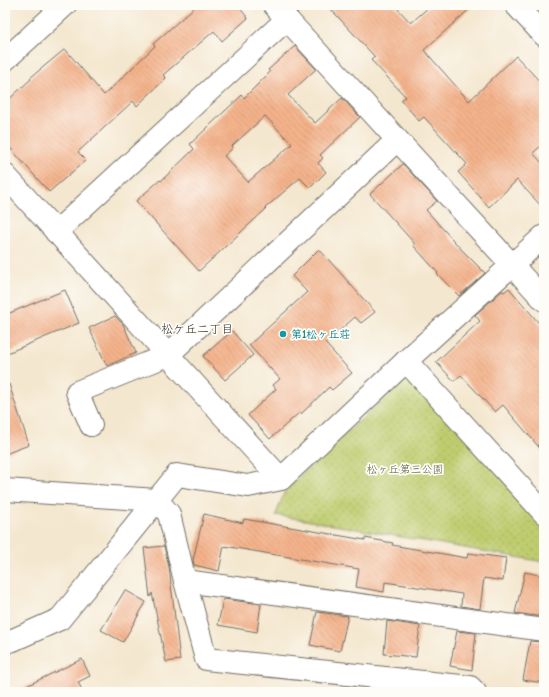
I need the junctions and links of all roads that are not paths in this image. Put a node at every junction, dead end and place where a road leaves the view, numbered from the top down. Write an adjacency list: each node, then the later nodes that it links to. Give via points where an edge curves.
1 (65, 5): 5 (street)
2 (516, 5): 4 (street)
3 (280, 12): 6 (street); 8 (street)
4 (544, 35)
5 (5, 60)
6 (397, 140): 10 (street); 12 (street)
7 (5, 175): 8 (street)
8 (56, 232): 12 (street)
9 (544, 236): 10 (street)
10 (513, 266): 11 (street); 13 (street)
11 (544, 300)
12 (168, 355): 14 (street, via 77,392); 15 (street)
13 (406, 361): 15 (street); 18 (street)
14 (91, 425)
15 (281, 478): 17 (street, via 248,486 177,476)
16 (5, 490): 17 (street)
17 (157, 500): 19 (street, via 169,514); 21 (street, via 60,619)
18 (544, 513)
19 (185, 582): 20 (street); 22 (street, via 206,659 470,687)
20 (544, 630)
21 (5, 642)
22 (475, 692)

